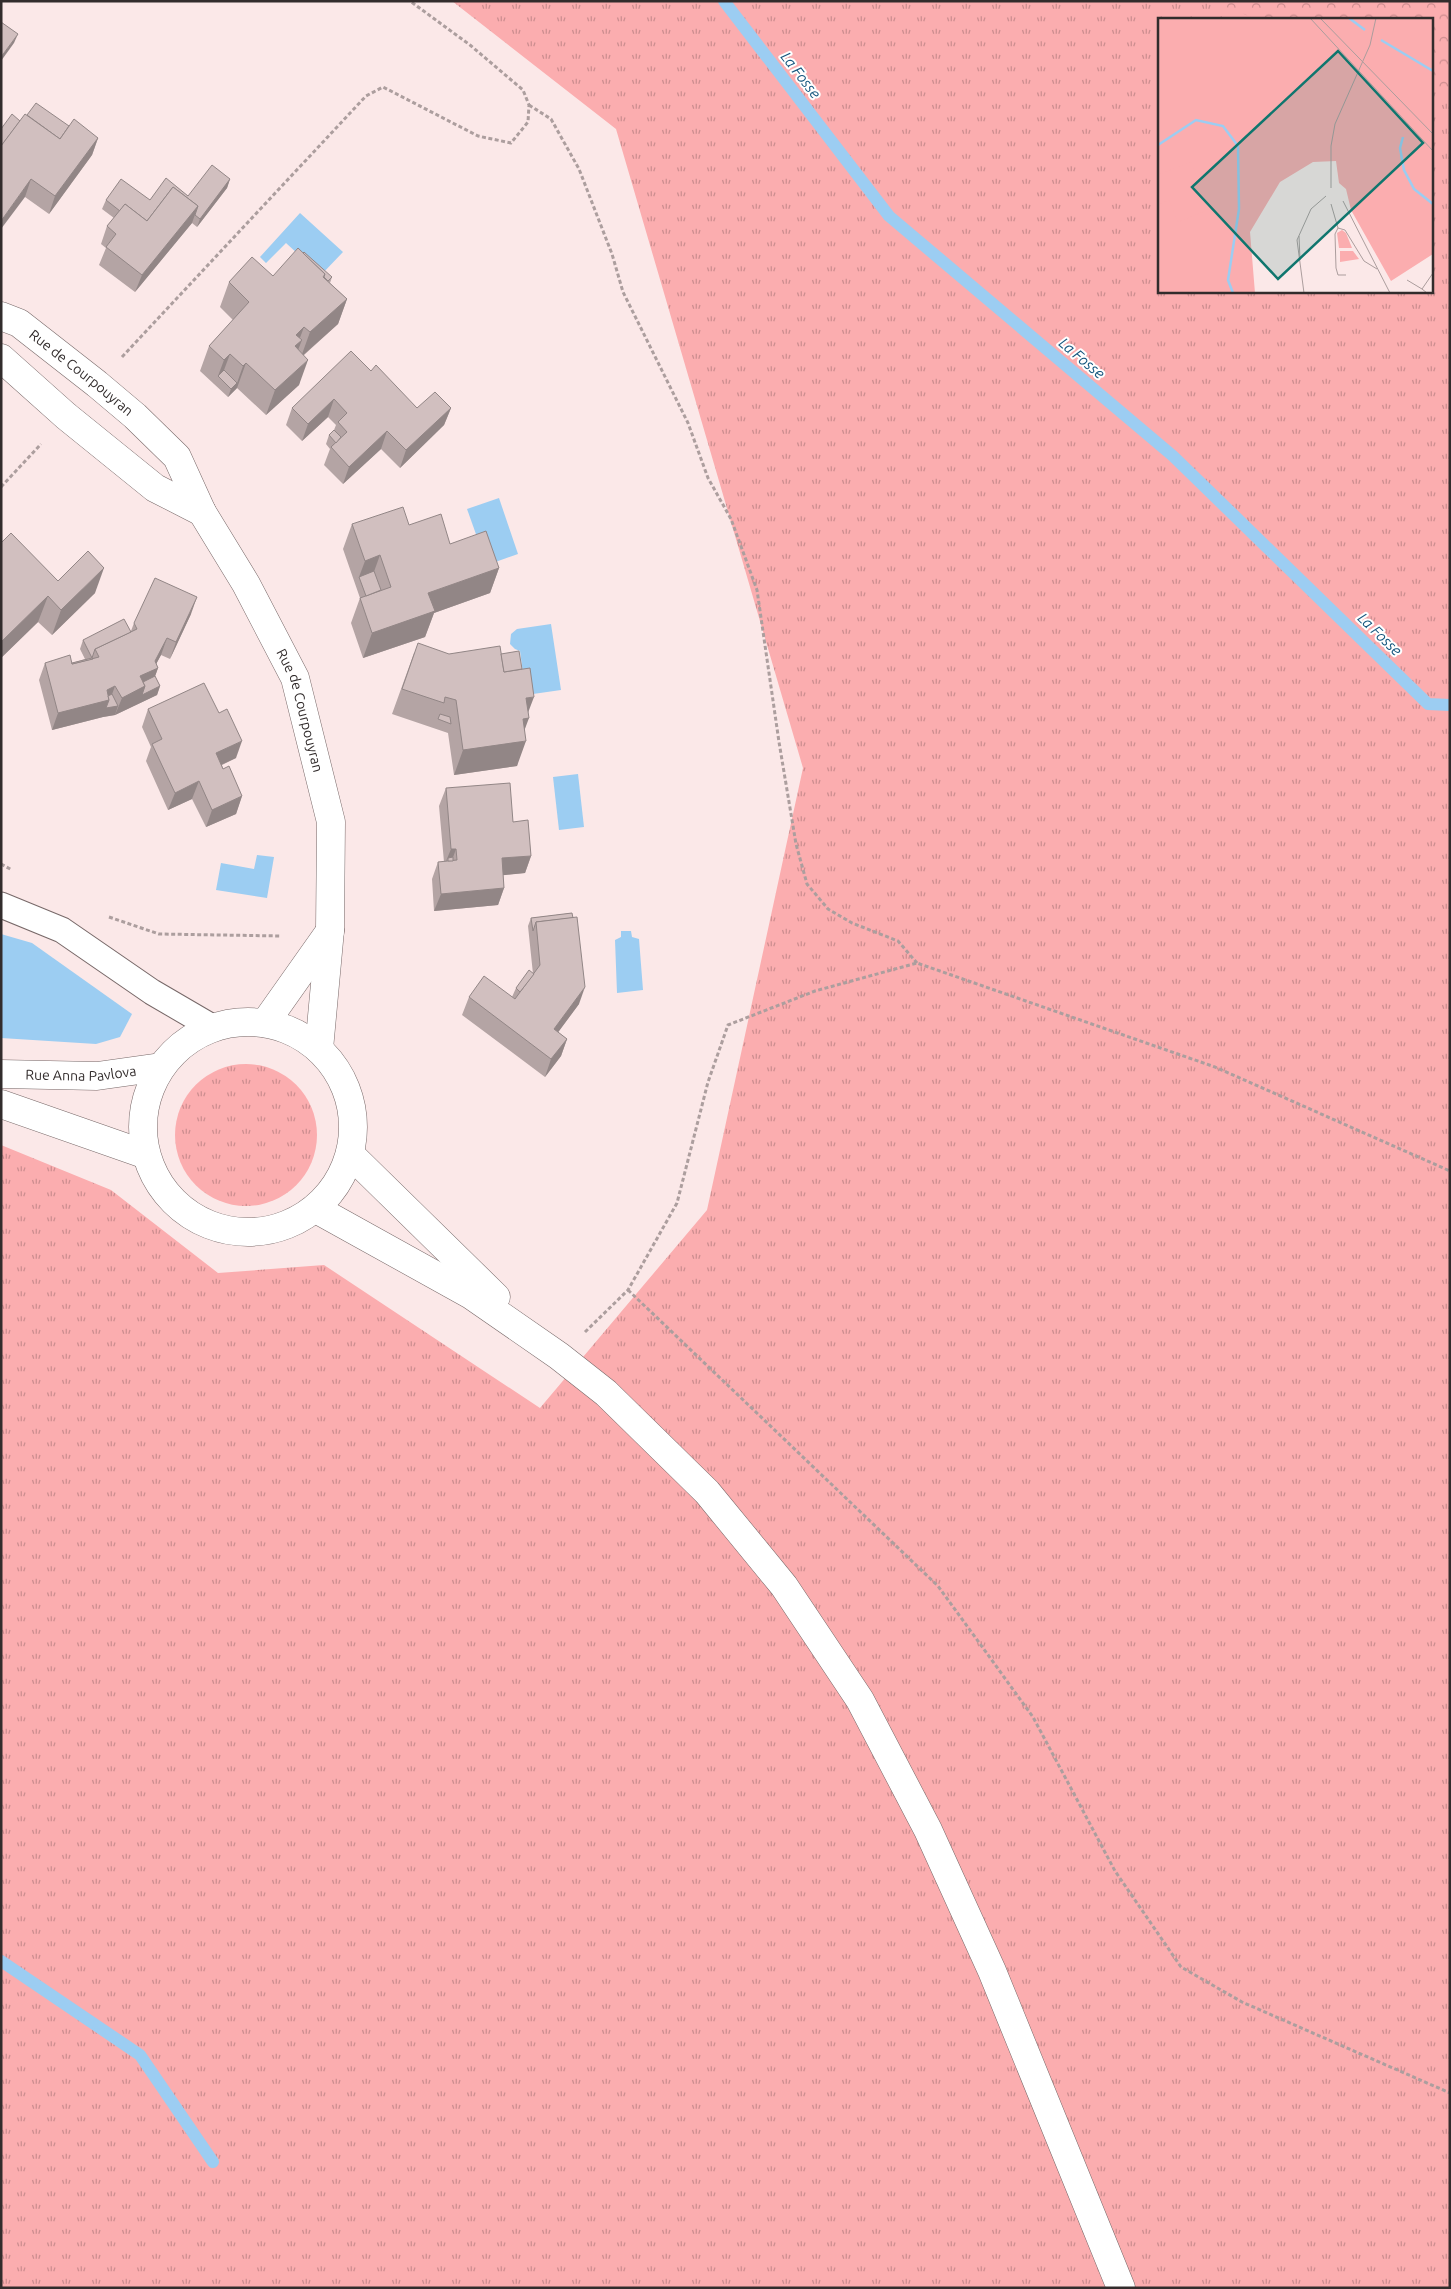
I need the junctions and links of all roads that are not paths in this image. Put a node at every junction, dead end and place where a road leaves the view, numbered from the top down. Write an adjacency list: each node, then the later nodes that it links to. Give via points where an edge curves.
1 (1, 316): 3 (street, Rue de Courpouyran, via 19,323 135,416 177,457)
2 (1, 358): 3 (street, via 155,488)
3 (202, 512): 5 (street, Rue de Courpouyran, via 246,584 295,678 331,822)
4 (1, 905): 7 (lane, via 62,930 152,992)
5 (330, 930): 6 (street); 8 (street, Rue de Courpouyran)
6 (265, 1022): 7 (street, via 238,1022); 8 (street, via 294,1032)
7 (212, 1027): 9 (street, via 183,1043)
8 (320, 1049): 13 (street, via 337,1071 350,1097 354,1126)
9 (161, 1067): 10 (street, Rue Anna Pavlova, via 97,1076); 12 (street, via 146,1102 142,1124)
10 (1, 1074)
11 (1, 1104): 12 (street)
12 (144, 1154): 14 (street, via 156,1182 175,1206 200,1223 229,1232 260,1233 289,1225)
13 (350, 1154): 14 (street, via 337,1184); 15 (street, via 458,1262)
14 (316, 1209): 15 (street, via 471,1295)
15 (559, 1356): 16 (street, via 606,1393 707,1492 784,1586 860,1700 928,1830 992,1971)
16 (1121, 2288)

